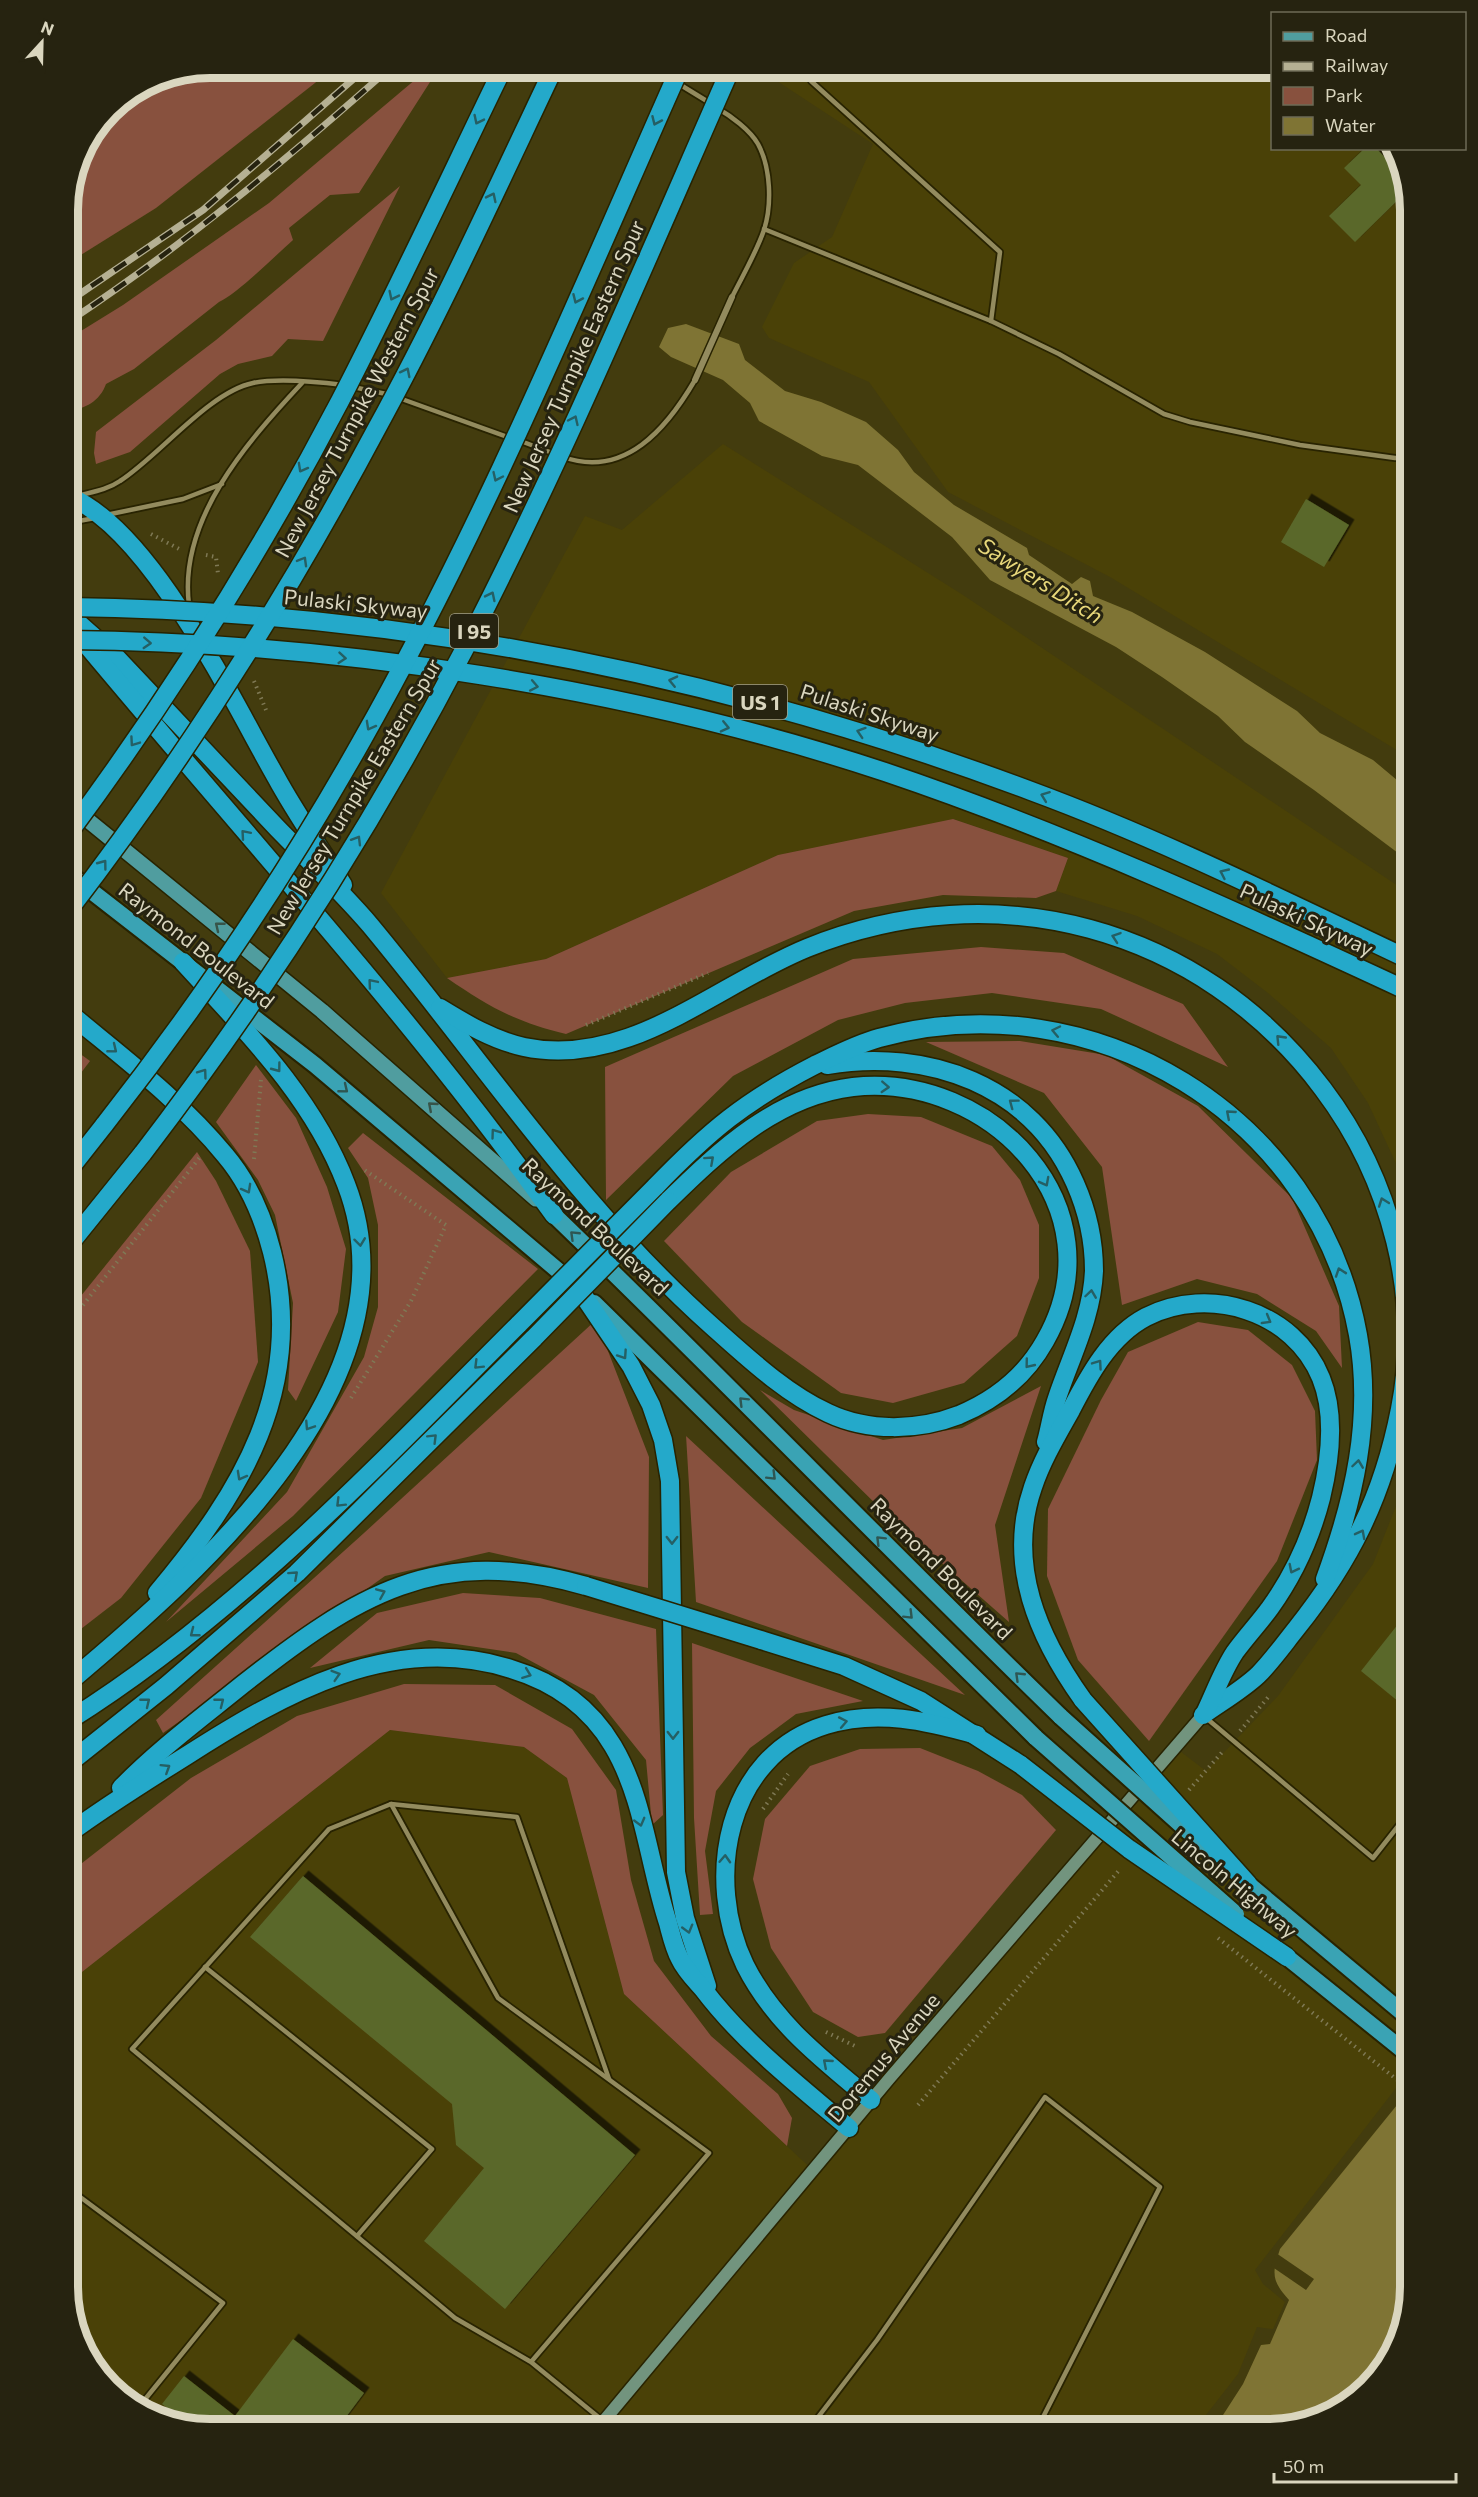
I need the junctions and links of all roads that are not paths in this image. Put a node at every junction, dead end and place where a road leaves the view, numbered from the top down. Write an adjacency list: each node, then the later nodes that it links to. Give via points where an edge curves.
1 (498, 78): 24 (highway, New Jersey Turnpike Western Spur, one-way to 24, bridge, via 391,301 279,510 170,688)
2 (549, 78): 26 (highway, New Jersey Turnpike Western Spur, one-way to 2, bridge, via 204,722 318,534 406,372)
3 (669, 78): 7 (lane, via 732,117 758,144 769,199)
4 (676, 78): 34 (highway, New Jersey Turnpike Eastern Spur / I 95, one-way to 34, bridge, via 496,479 377,713 251,922 176,1031)
5 (727, 78): 36 (highway, New Jersey Turnpike Eastern Spur / I 95, one-way to 5, bridge, via 230,1036 364,829 429,715 549,474)
6 (811, 78): 9 (lane, via 1000,252)
7 (764, 230): 8 (lane); 9 (lane)
8 (732, 297): 10 (street)
9 (991, 321): 12 (lane, via 1172,416 1300,445)
10 (695, 380): 11 (lane, via 657,435 607,461 580,463 381,392)
11 (302, 383): 13 (lane, via 269,419); 14 (lane, via 262,382 240,387 207,409 121,481)
12 (1400, 457)
13 (222, 483): 16 (lane, via 190,498); 20 (lane, via 202,516 190,552 187,591)
14 (78, 495)
15 (78, 502): 16 (highway)
16 (100, 516): 17 (lane); 20 (highway, via 128,542)
17 (78, 521)
18 (78, 607): 28 (highway, Pulaski Skyway / US 1, one-way to 18, bridge, via 1112,822 944,759 776,706 603,665 437,635 260,615)
19 (78, 623): 27 (highway, via 112,653)
20 (194, 632): 27 (highway, via 276,779)
21 (78, 635): 35 (highway, one-way to 21, via 478,1111)
22 (78, 640): 30 (highway, Pulaski Skyway / US 1, one-way to 30, bridge, via 234,648 366,660 497,679 754,734 883,772 1124,861)
23 (78, 812): 35 (main road, Raymond Boulevard, one-way to 23, via 338,1025)
24 (78, 820)
25 (78, 881): 29 (highway, Raymond Boulevard)
26 (78, 896)
27 (367, 922): 31 (highway)
28 (1400, 955)
29 (183, 962): 42 (highway, Raymond Boulevard, one-way to 42, via 413,1145); 46 (highway, one-way to 46, via 263,1050 314,1122 347,1185 361,1253 357,1314 336,1376 315,1418 285,1462 188,1578)
30 (1400, 987)
31 (431, 1002): 40 (highway, one-way to 31, bridge, via 549,1154); 41 (highway, one-way to 31, via 1376,1183 1343,1117 1278,1036 1210,982 1137,944 1084,927 1030,916 973,914 913,919 830,939 648,1029 595,1047 558,1051 521,1046 472,1027)
32 (78, 1020): 46 (highway, one-way to 46, via 176,1102 226,1156 251,1194 268,1237 281,1311 279,1357 266,1422 247,1465 192,1551)
33 (809, 1068): 44 (highway, one-way to 33, via 1056,1400 1087,1316 1094,1272 1087,1217 1071,1174 1045,1133 1010,1100 970,1078 904,1062 845,1062); 45 (highway, one-way to 33, via 1357,1472 1363,1392 1358,1336 1338,1267 1318,1223 1294,1183 1249,1131 1214,1101 1151,1063 1084,1038 1032,1027 979,1024 928,1028 867,1042); 48 (highway, one-way to 48, bridge, via 730,1115 267,1572 165,1655)
34 (78, 1158)
35 (554, 1215): 50 (highway, Raymond Boulevard, one-way to 35)
36 (78, 1234)
37 (628, 1242): 53 (highway, one-way to 37, bridge, via 175,1679 297,1573)
38 (628, 1242): 39 (highway, one-way to 39, bridge, via 740,1135 811,1097 853,1087 918,1091 978,1113 1012,1138 1037,1166 1053,1197 1067,1259 1055,1321 1038,1352 1018,1376 983,1403 953,1417 905,1427 855,1423 828,1413 767,1372 689,1306)
39 (628, 1242)
40 (628, 1242)
41 (1400, 1264)
42 (579, 1289): 52 (highway, Raymond Boulevard, one-way to 52); 61 (highway, one-way to 61, via 643,1388 663,1440 672,1503 676,1872 689,1934)
43 (1400, 1409): 45 (highway, one-way to 43, via 1366,1525)
44 (1039, 1470): 49 (highway, one-way to 49, via 1095,1367 1119,1337 1149,1316 1191,1304 1213,1302 1234,1306 1271,1321 1302,1347 1315,1364 1330,1416 1321,1499 1284,1586 1234,1653); 58 (highway, bridge, via 1023,1525 1022,1545 1030,1602 1045,1638 1083,1700)
45 (1317, 1600): 49 (highway, via 1257,1675)
46 (117, 1640): 47 (highway)
47 (78, 1674)
48 (78, 1714)
49 (1203, 1715): 56 (lane, via 1373,1858); 65 (main road, Doremus Avenue)
50 (1061, 1717): 58 (highway, Lincoln Highway, bridge)
51 (977, 1735): 55 (highway, one-way to 51, bridge, via 153,1756 285,1651 336,1616 382,1592 428,1577 479,1570 524,1571 586,1586 760,1640 869,1677 921,1701); 59 (highway, bridge, via 1129,1849); 65 (highway, one-way to 51, via 785,2025 753,1979 736,1943 727,1906 724,1868 729,1832 742,1798 774,1755 825,1725 863,1718 906,1718)
52 (1036, 1738): 59 (highway, Lincoln Highway, bridge)
53 (78, 1756)
54 (391, 1804): 60 (lane, via 329,1829); 64 (lane, via 498,1998); 64 (lane, via 517,1816)
55 (98, 1811): 57 (highway); 61 (highway, one-way to 61, via 267,1706 329,1677 413,1658 458,1658 501,1665 568,1695 613,1747 633,1794 680,1959)
56 (1400, 1824)
57 (78, 1826)
58 (1248, 1884): 62 (highway, Lincoln Highway)
59 (1287, 1957): 63 (highway, Lincoln Highway)
60 (205, 1967): 68 (lane, via 132,2049); 68 (lane, via 432,2150)
61 (713, 2003): 66 (highway, via 740,2034)
62 (1400, 2011)
63 (1400, 2048)
64 (609, 2079): 69 (lane, via 709,2153)
65 (871, 2100): 66 (main road, Doremus Avenue)
66 (849, 2128): 72 (main road, Doremus Avenue)
67 (78, 2195): 70 (lane, via 223,2303)
68 (357, 2236): 69 (lane, via 455,2318)
69 (531, 2362): 71 (lane)
70 (144, 2401)
71 (595, 2419)
72 (611, 2419)
73 (816, 2419): 74 (lane, via 877,2340 1045,2097 1160,2187)
74 (1041, 2419)

